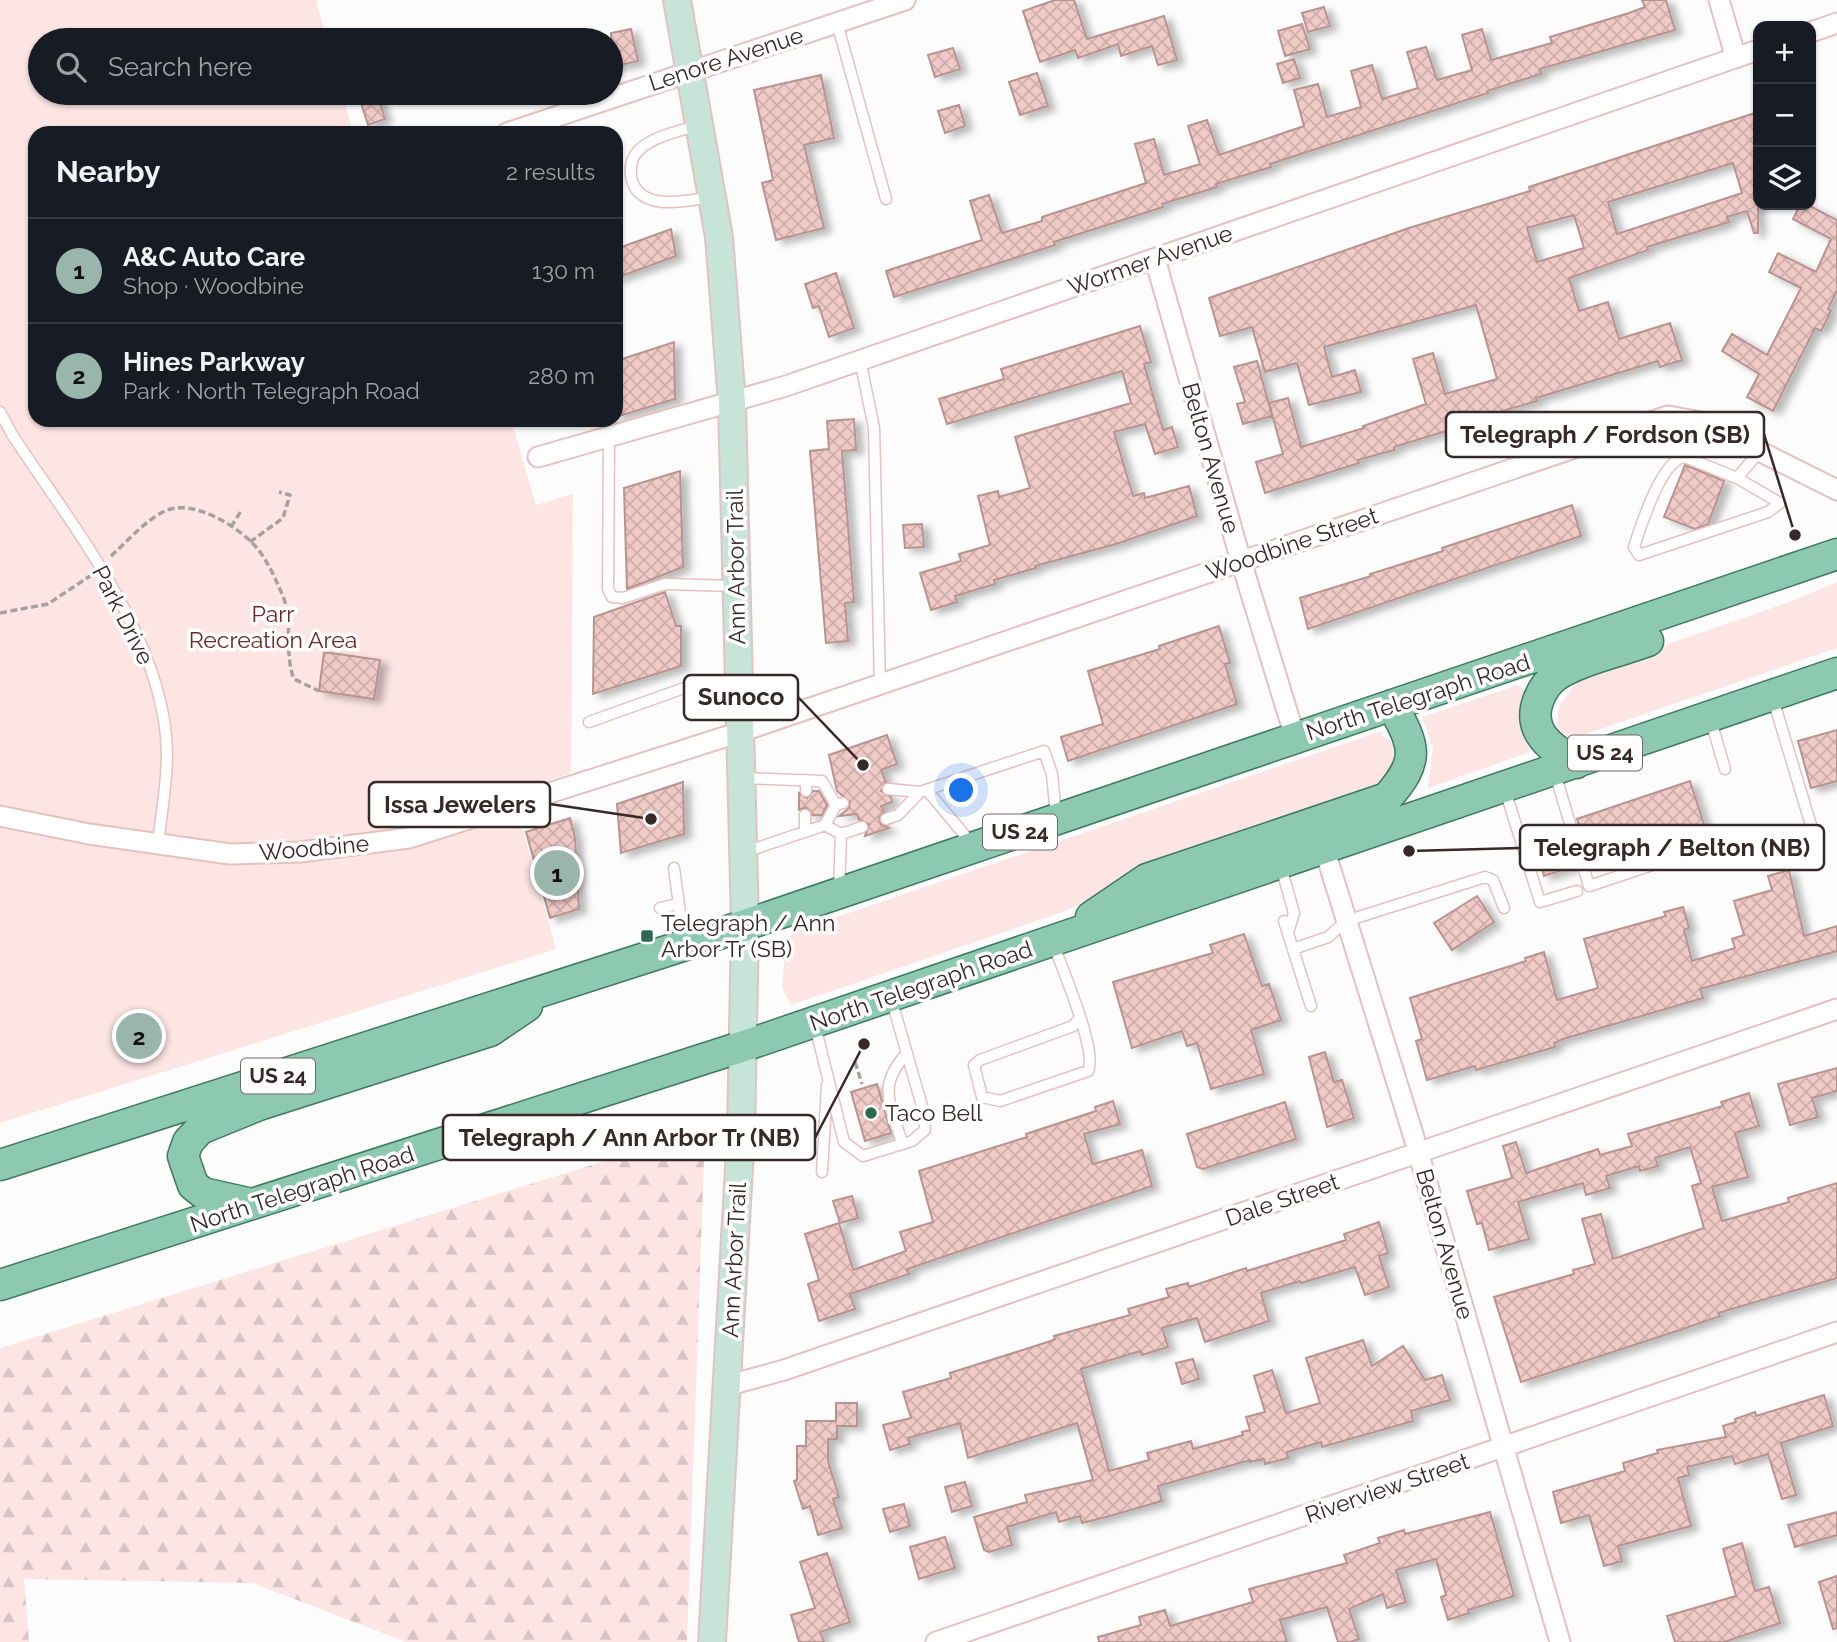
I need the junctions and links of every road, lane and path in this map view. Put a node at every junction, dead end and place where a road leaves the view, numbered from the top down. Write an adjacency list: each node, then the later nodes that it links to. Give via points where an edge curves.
1 (677, 0): 9 (street, Ann Arbor Trail)
2 (905, 0): 4 (street, Lenore Avenue)
3 (1719, 0): 8 (street)
4 (837, 23): 9 (street, Lenore Avenue); 15 (lane)
5 (1837, 23): 6 (street)
6 (1816, 30)
7 (1753, 52): 8 (street, Wormer Avenue)
8 (1736, 58): 16 (street, Wormer Avenue)
9 (690, 70): 10 (street, Lenore Avenue); 12 (street, Ann Arbor Trail)
10 (623, 97)
11 (602, 105): 13 (street, Lenore Avenue)
12 (700, 125): 14 (street, Ann Arbor Trail); 14 (lane, via 639,149 630,163 631,180 641,194 655,201)
13 (550, 126)
14 (712, 197): 18 (street, Ann Arbor Trail)
15 (886, 198)
16 (1155, 259): 17 (street, Wormer Avenue); 30 (street, Belton Avenue)
17 (860, 360): 18 (street, Wormer Avenue); 37 (lane, via 874,428)
18 (732, 403): 20 (street, Wormer Avenue); 33 (street, Ann Arbor Trail)
19 (0, 412): 31 (lane, Park Drive)
20 (609, 437): 22 (street, Wormer Avenue); 33 (lane, via 608,589 612,597 623,598 665,584)
21 (1760, 451): 23 (lane); 24 (street, Woodbine Street); 30 (street, Woodbine Street, via 1701,422 1668,416)
22 (538, 457)
23 (1737, 478): 23 (lane, via 1780,503 1768,512 1639,555 1634,547 1640,529 1668,466 1677,458)
24 (1837, 490)
25 (279, 492): 28 (path, via 290,495 283,518)
26 (241, 511): 27 (path)
27 (230, 527): 28 (path); 31 (path, via 186,508 166,510 142,526)
28 (250, 542): 38 (path, via 284,601 288,663 294,679)
29 (1837, 554): 32 (main road, North Telegraph Road / US 24)
30 (1241, 561): 37 (street, Woodbine Street); 44 (street, Belton Avenue)
31 (100, 567): 34 (path, via 71,592 48,604); 60 (lane, Park Drive, via 154,675 167,752)
32 (1776, 576): 40 (main road, North Telegraph Road / US 24); 45 (main road, via 1693,624 1558,674 1549,682 1535,710 1538,730)
33 (737, 586): 36 (street, Ann Arbor Trail)
34 (0, 613)
35 (1837, 673): 39 (main road, North Telegraph Road / US 24)
36 (739, 683): 42 (lane, via 687,687); 43 (street, Ann Arbor Trail)
37 (880, 684): 43 (street, Woodbine Street)
38 (319, 691)
39 (1772, 695): 41 (main road, North Telegraph Road / US 24); 59 (lane)
40 (1392, 705): 44 (main road, North Telegraph Road / US 24); 74 (main road, via 1408,733 1412,758 1407,774 1387,798 1147,879)
41 (1709, 717): 45 (main road, North Telegraph Road / US 24); 46 (lane)
42 (589, 722)
43 (740, 732): 47 (street, Ann Arbor Trail); 60 (street, Woodbine, via 409,838 300,852 230,854)
44 (1294, 737): 54 (main road, North Telegraph Road / US 24)
45 (1565, 766): 48 (main road, North Telegraph Road / US 24); 65 (lane, via 1589,886)
46 (1725, 769)
47 (741, 778): 55 (lane, via 806,786 822,781 840,804); 63 (street, Ann Arbor Trail)
48 (1504, 787): 62 (main road, North Telegraph Road / US 24); 67 (lane, via 1540,902)
49 (888, 789): 50 (lane)
50 (924, 791): 53 (lane, via 898,815); 54 (lane, via 1044,751 1052,774); 61 (lane)
51 (805, 815): 57 (lane)
52 (0, 816): 60 (street, Woodbine)
53 (886, 819)
54 (1057, 819): 61 (main road, North Telegraph Road / US 24)
55 (825, 825): 57 (lane); 58 (lane)
56 (862, 827): 58 (lane)
57 (805, 832): 63 (lane)
58 (841, 834): 68 (lane)
59 (1814, 835)
60 (158, 845)
61 (975, 847): 68 (main road, North Telegraph Road / US 24)
62 (1324, 848): 64 (main road, North Telegraph Road / US 24); 72 (street, Belton Avenue)
63 (743, 853): 73 (street, Ann Arbor Trail)
64 (1279, 863): 74 (main road, North Telegraph Road / US 24); 76 (lane, via 1294,913 1286,927)
65 (1652, 865)
66 (674, 868): 69 (lane)
67 (1577, 891)
68 (838, 894): 73 (main road, North Telegraph Road / US 24)
69 (678, 904): 70 (lane); 75 (lane)
70 (660, 908)
71 (1504, 908): 72 (lane, via 1493,880 1485,877)
72 (1346, 921): 76 (lane, via 1328,937); 89 (street, Belton Avenue)
73 (745, 925): 75 (main road, North Telegraph Road / US 24); 83 (street, Ann Arbor Trail)
74 (1056, 940): 78 (main road, North Telegraph Road / US 24); 81 (lane)
75 (684, 946): 77 (main road, North Telegraph Road / US 24)
76 (1293, 949): 79 (lane)
77 (557, 987): 90 (main road, North Telegraph Road / US 24); 92 (main road, via 490,1031 258,1105 200,1129 183,1156 192,1185 203,1193)
78 (890, 996): 82 (main road, North Telegraph Road / US 24); 84 (lane)
79 (1311, 1006)
80 (1837, 1009): 89 (street, Dale Street)
81 (1079, 1019): 81 (lane, via 1091,1054 1088,1071 1000,1101 982,1097 974,1073 980,1060 1073,1026)
82 (814, 1022): 83 (main road, North Telegraph Road / US 24); 86 (lane)
83 (744, 1046): 92 (main road, North Telegraph Road / US 24); 95 (street, Ann Arbor Trail)
84 (907, 1053): 88 (lane, via 887,1085); 88 (lane, via 925,1130)
85 (855, 1062): 87 (path)
86 (827, 1077): 88 (lane, via 844,1142 863,1156); 91 (lane)
87 (862, 1083)
88 (902, 1143)
89 (1418, 1154): 95 (street, Dale Street); 96 (street, Belton Avenue)
90 (0, 1165)
91 (822, 1172)
92 (254, 1204): 93 (main road, North Telegraph Road / US 24)
93 (0, 1285)
94 (1837, 1332): 96 (street, Riverview Street)
95 (726, 1386): 97 (street, Ann Arbor Trail)
96 (1503, 1448): 98 (street, Riverview Street); 99 (street, Belton Avenue)
97 (712, 1642)
98 (936, 1642)
99 (1560, 1642)

